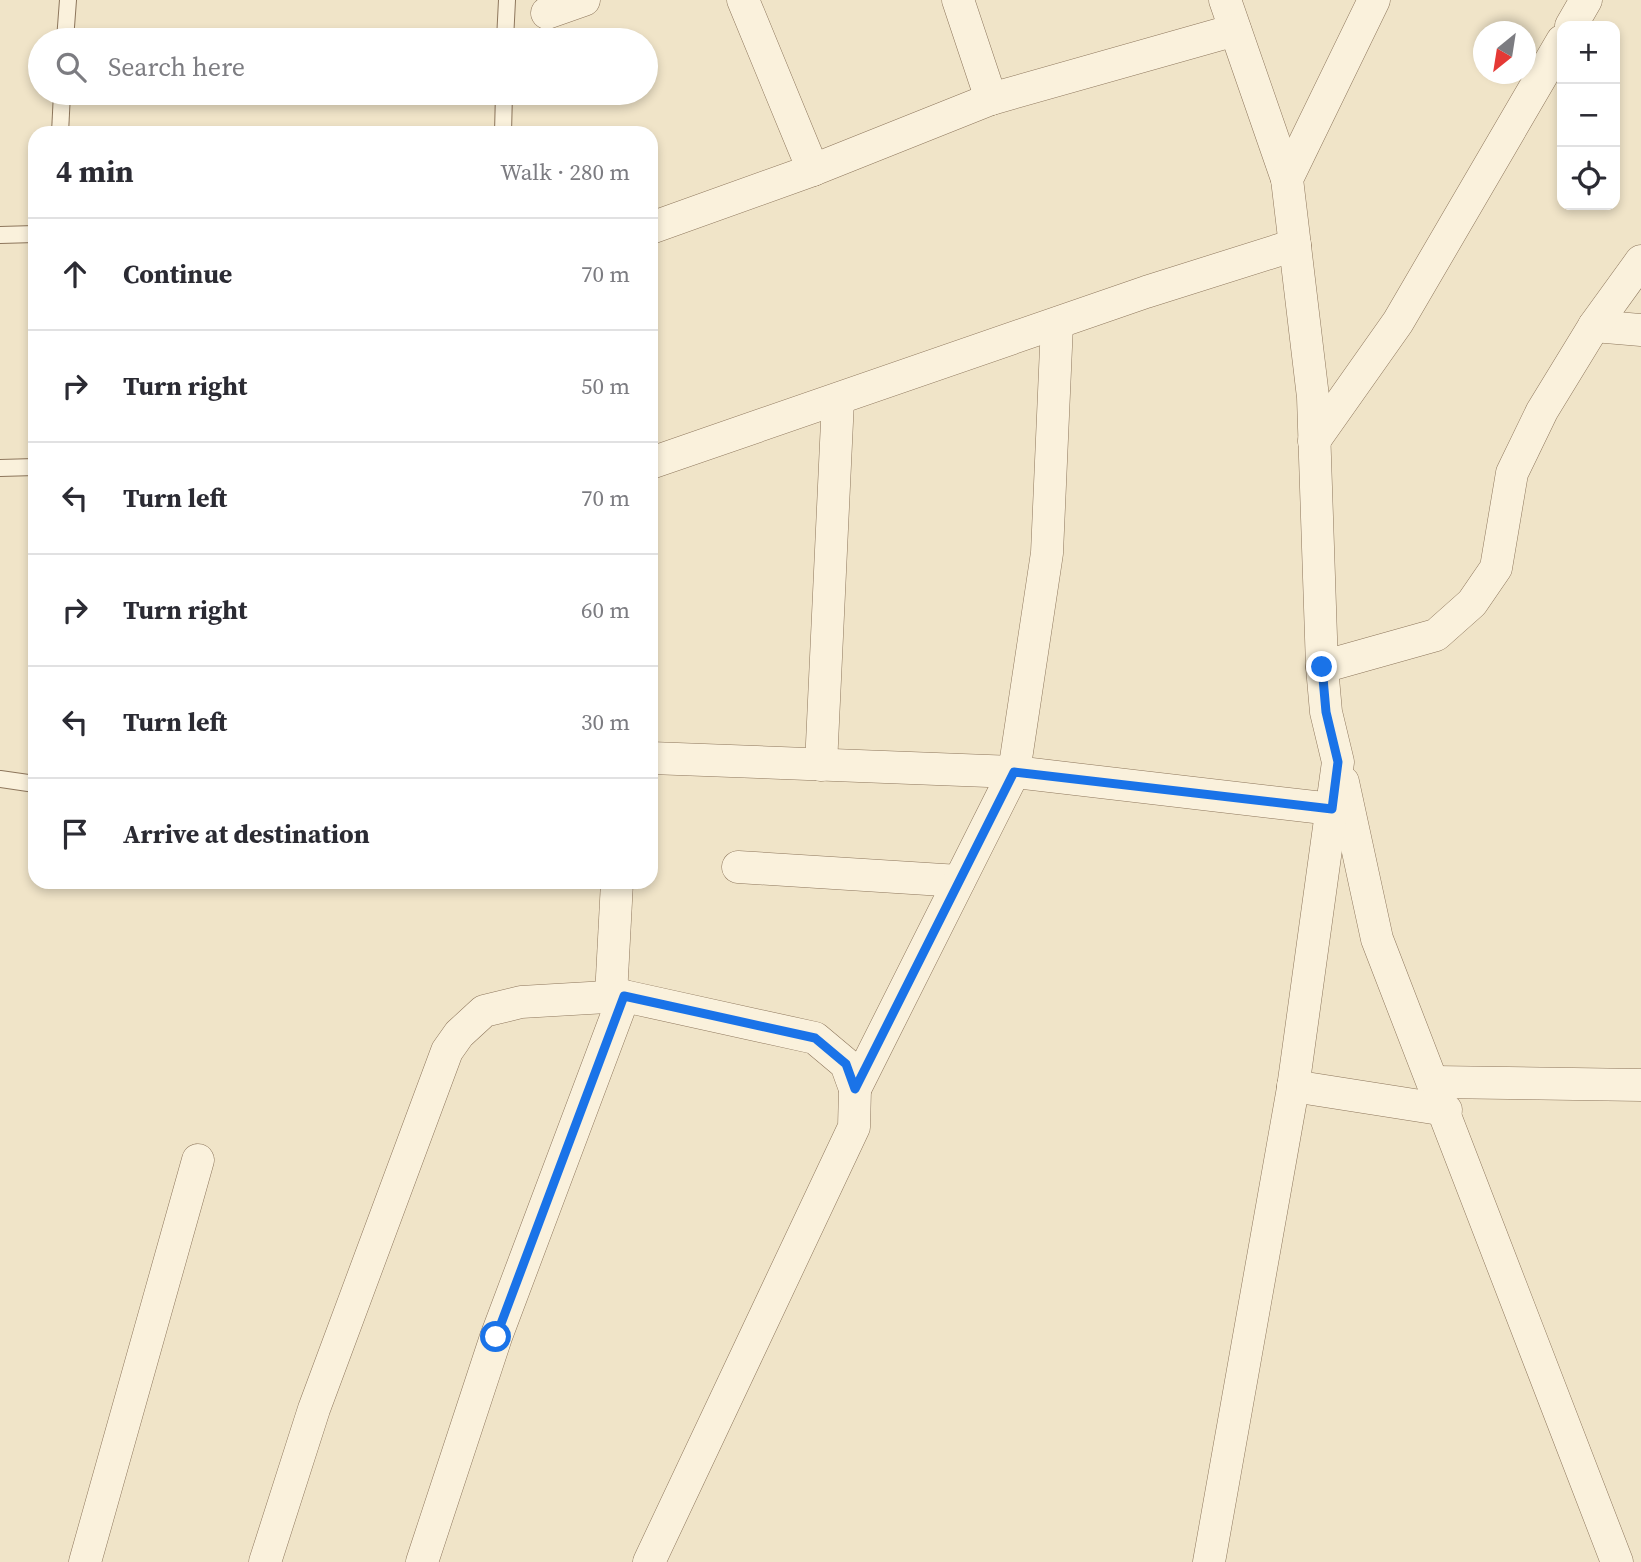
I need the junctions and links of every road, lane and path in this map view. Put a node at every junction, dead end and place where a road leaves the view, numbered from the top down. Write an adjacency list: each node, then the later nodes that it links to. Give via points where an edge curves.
1 (68, 0): 11 (lane)
2 (506, 0): 12 (lane)
3 (584, 0): 9 (street)
4 (743, 0): 20 (street)
5 (958, 0): 15 (street)
6 (1225, 0): 13 (street)
7 (1374, 0): 21 (street)
8 (1586, 0): 10 (street)
9 (547, 13)
10 (1574, 21)
11 (66, 28)
12 (505, 28)
13 (1235, 30): 15 (street); 21 (street)
14 (1557, 50): 31 (street, via 1398,322)
15 (991, 99): 20 (street)
16 (61, 105): 18 (lane)
17 (504, 105): 19 (lane)
18 (60, 126)
19 (503, 126)
20 (813, 170): 22 (street)
21 (1287, 179): 25 (street)
22 (658, 225)
23 (28, 234): 24 (lane)
24 (0, 235)
25 (1295, 246): 27 (street); 31 (street)
26 (1641, 261): 28 (street)
27 (1057, 324): 30 (street); 39 (street, via 1047,552)
28 (1594, 326): 29 (street); 35 (street, via 1542,411 1512,473 1496,568 1472,603 1436,635)
29 (1641, 330)
30 (838, 400): 32 (street); 38 (street)
31 (1314, 441): 35 (street)
32 (658, 461)
33 (28, 467): 34 (lane)
34 (0, 468)
35 (1322, 667): 37 (street, via 1326,712)
36 (658, 758): 38 (street)
37 (1338, 762): 42 (street); 50 (street, via 1377,939)
38 (821, 765): 39 (street)
39 (1014, 772): 42 (street); 44 (street)
40 (0, 779): 41 (lane)
41 (28, 783)
42 (1332, 809): 48 (street)
43 (738, 867): 44 (street)
44 (959, 881): 49 (street)
45 (617, 889): 46 (street)
46 (617, 996): 49 (street, via 815,1038 846,1064); 53 (street, via 521,1002 484,1011 447,1051 314,1409); 54 (street)
47 (1641, 1085): 50 (street)
48 (1293, 1086): 50 (street); 56 (street)
49 (855, 1089): 55 (street, via 854,1127)
50 (1440, 1096): 57 (street)
51 (198, 1160): 52 (street)
52 (85, 1562)
53 (265, 1562)
54 (422, 1562)
55 (649, 1562)
56 (1209, 1562)
57 (1618, 1562)

